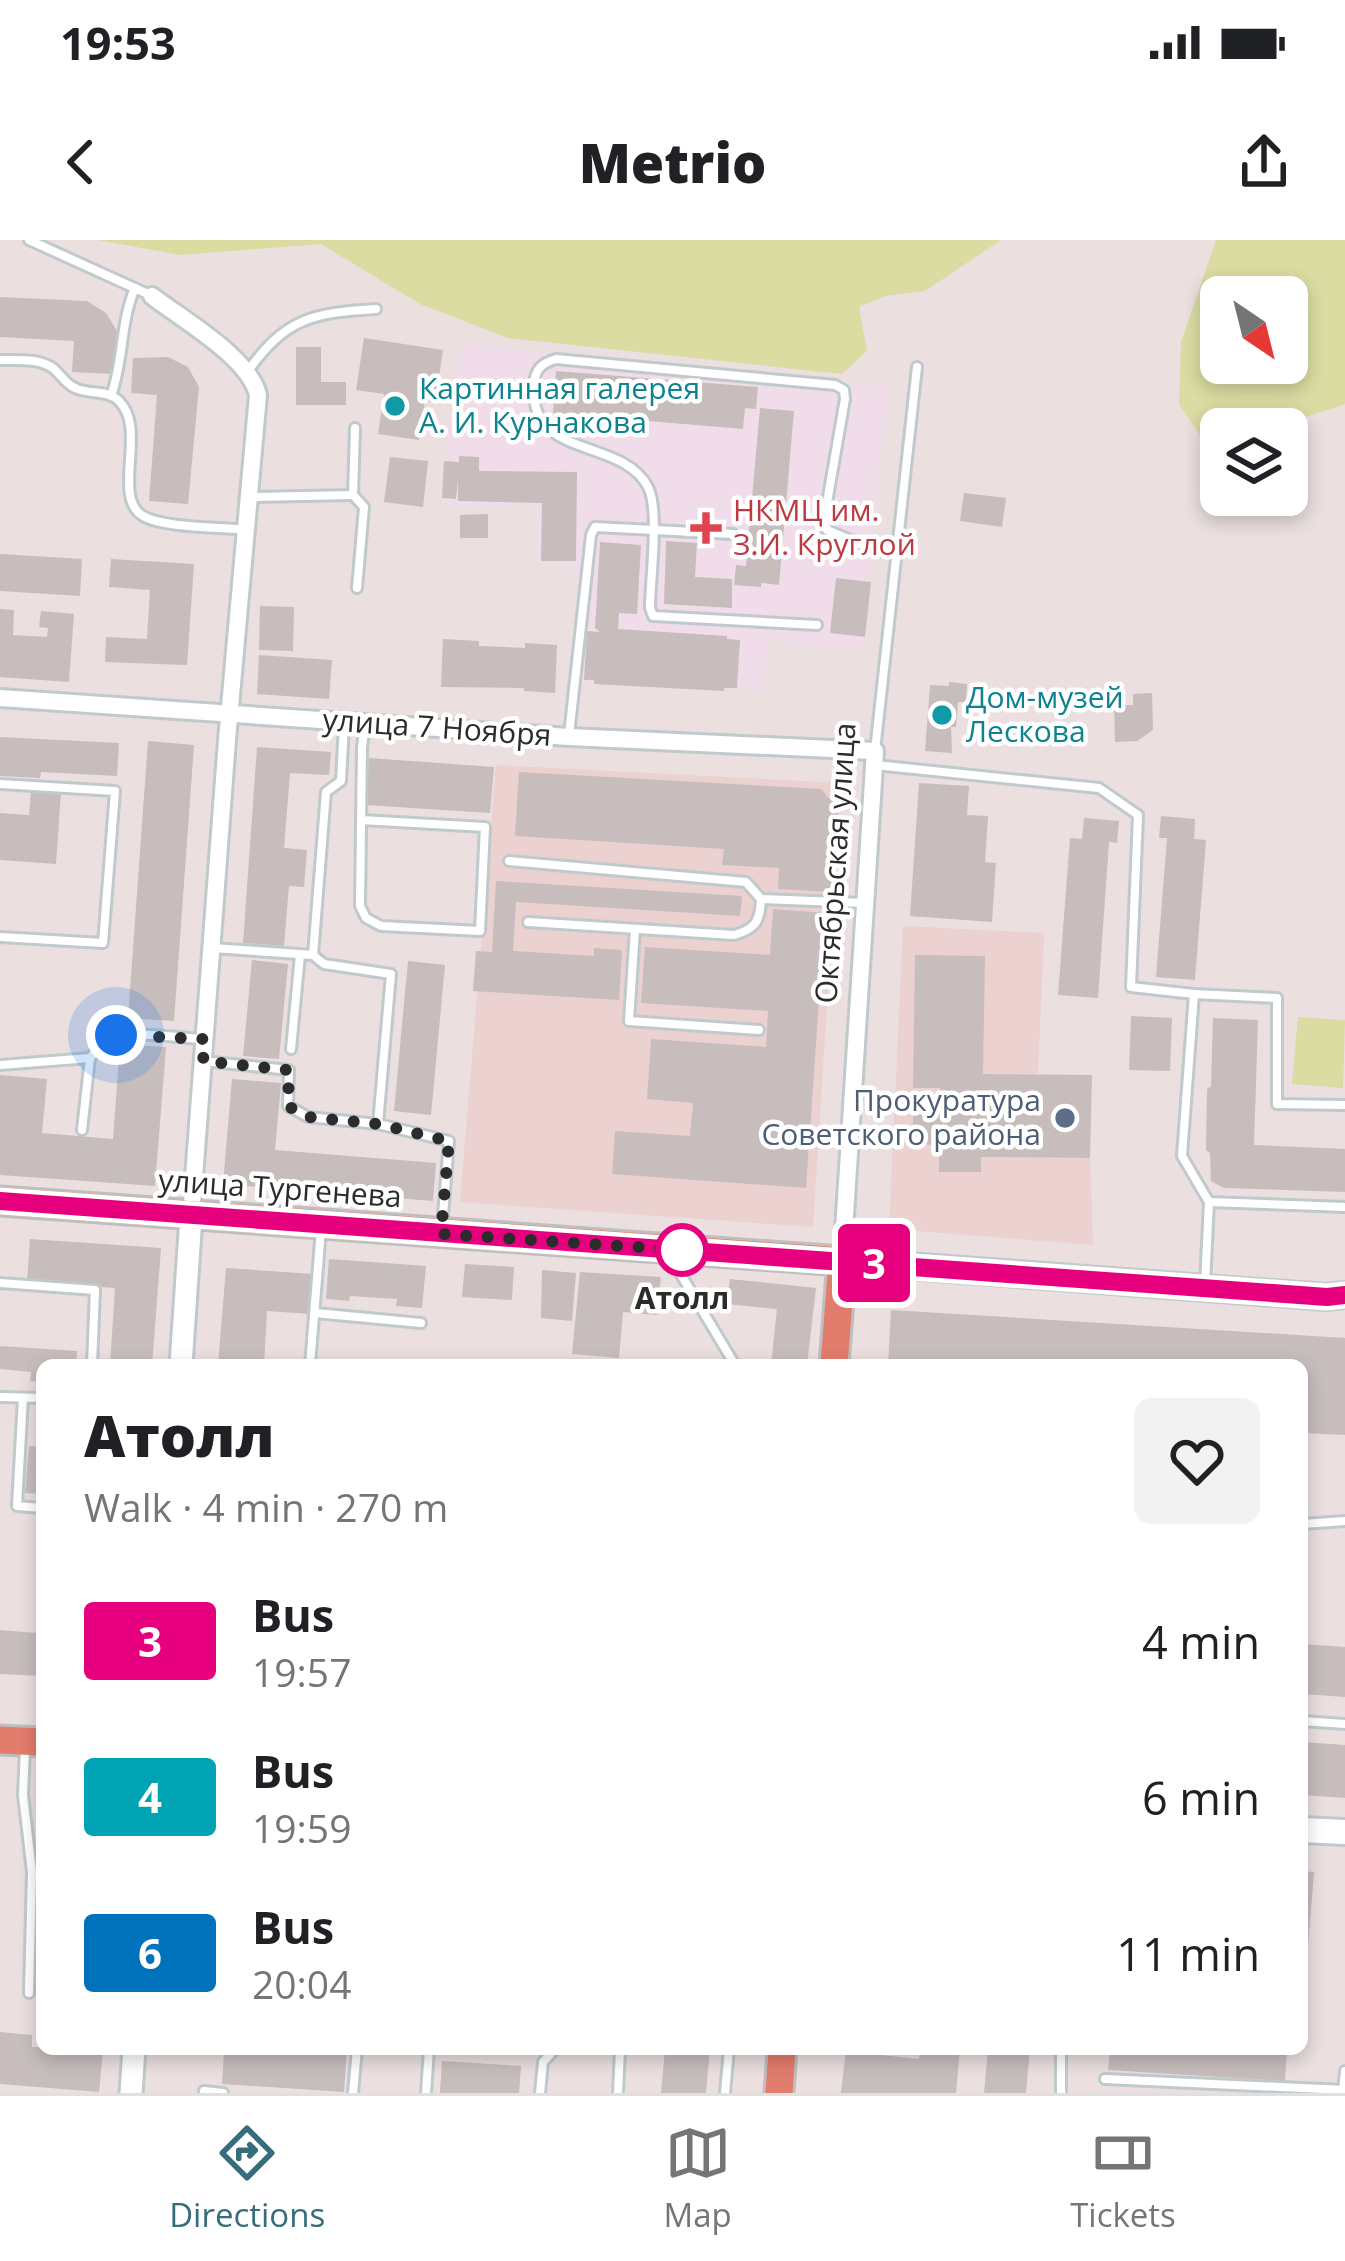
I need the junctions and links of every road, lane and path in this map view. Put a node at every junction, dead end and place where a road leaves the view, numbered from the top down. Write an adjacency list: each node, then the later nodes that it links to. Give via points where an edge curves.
1 (29, 240): 2 (lane)
2 (143, 292): 6 (street); 7 (lane, via 124,313)
3 (376, 309): 6 (lane, via 292,323)
4 (0, 359): 7 (lane, via 40,362 71,387)
5 (917, 367): 14 (lane, Октябрьская улица)
6 (248, 371): 10 (street, via 258,395)
7 (111, 396): 12 (lane, via 130,420 137,512)
8 (355, 428): 9 (lane)
9 (353, 495): 10 (lane); 15 (lane, via 364,506)
10 (250, 497): 12 (street)
11 (651, 529): 13 (lane); 14 (lane, via 652,496 633,469 537,418 535,374 543,363 844,390 827,530); 16 (lane, via 653,616); 21 (lane, via 604,525 591,535)
12 (246, 530): 18 (street)
13 (733, 534)
14 (895, 553): 22 (lane, Октябрьская улица)
15 (357, 588)
16 (818, 625)
17 (0, 698): 18 (street, улица 7 Ноября)
18 (229, 716): 19 (street, улица 7 Ноября); 31 (street)
19 (344, 722): 20 (street, улица 7 Ноября); 33 (lane, via 341,781 326,792)
20 (365, 724): 21 (street, улица 7 Ноября); 24 (lane)
21 (569, 737): 22 (street, улица 7 Ноября)
22 (875, 758): 27 (street, Октябрьская улица); 34 (lane, via 1099,788 1138,815 1131,987)
23 (0, 784): 30 (lane, via 115,790 103,943)
24 (362, 820): 24 (lane, via 366,918 381,926 480,931 485,827)
25 (509, 861): 26 (lane, via 746,882)
26 (761, 899): 27 (lane); 29 (lane, via 760,918 734,934)
27 (866, 903): 51 (street, Октябрьская улица)
28 (528, 922): 29 (lane)
29 (635, 929): 35 (lane, via 629,1021)
30 (0, 937)
31 (212, 948): 32 (lane); 36 (street)
32 (300, 955): 33 (lane); 37 (lane)
33 (313, 956): 42 (lane, via 392,974)
34 (1194, 994): 41 (lane, via 1277,998 1277,1104); 45 (lane, via 1182,1156)
35 (760, 1030)
36 (205, 1039): 38 (lane, via 116,1035); 39 (street)
37 (291, 1049)
38 (90, 1058): 40 (lane); 43 (lane)
39 (203, 1061): 42 (lane, via 289,1070 288,1106 308,1117); 47 (street)
40 (0, 1065)
41 (1345, 1106)
42 (378, 1124): 49 (lane, via 449,1141)
43 (82, 1130)
44 (0, 1201): 47 (main road, улица Тургенева)
45 (1209, 1202): 46 (lane); 53 (lane)
46 (1345, 1207)
47 (191, 1217): 48 (main road, улица Тургенева); 58 (street)
48 (321, 1226): 49 (main road, улица Тургенева); 55 (lane)
49 (441, 1234): 50 (main road, улица Тургенева)
50 (665, 1249): 51 (main road, улица Тургенева); 60 (lane)
51 (842, 1261): 53 (main road, улица Тургенева); 61 (main road, Октябрьская улица)
52 (0, 1283): 57 (lane, via 95,1290)
53 (1205, 1285): 54 (main road, улица Тургенева)
54 (1345, 1295)
55 (315, 1313): 56 (lane); 59 (lane)
56 (421, 1323)
57 (92, 1359)
58 (181, 1359)
59 (311, 1359)
60 (731, 1359)
61 (834, 1359)
62 (0, 1397): 63 (lane)
63 (22, 1398): 64 (lane); 65 (lane, via 17,1506)
64 (36, 1399)
65 (36, 1508)
66 (1345, 1521): 67 (lane)
67 (1308, 1524)
68 (1308, 1721): 69 (lane)
69 (1345, 1724)
70 (23, 1741): 73 (lane)
71 (1308, 1830): 72 (main road)
72 (1345, 1832)
73 (36, 1922)
74 (36, 1942): 75 (lane)
75 (29, 1993)
76 (134, 2055): 88 (street)
77 (357, 2055): 90 (lane)
78 (429, 2055): 91 (lane)
79 (549, 2055): 92 (lane)
80 (620, 2055): 93 (lane)
81 (728, 2055): 94 (lane)
82 (782, 2055): 95 (main road)
83 (1061, 2055): 96 (lane)
84 (1345, 2072): 87 (lane)
85 (1105, 2079): 87 (lane)
86 (204, 2091): 89 (lane)
87 (1344, 2091)
88 (131, 2093)
89 (223, 2093)
90 (353, 2093)
91 (426, 2093)
92 (540, 2093)
93 (618, 2093)
94 (725, 2093)
95 (779, 2093)
96 (1061, 2093)

